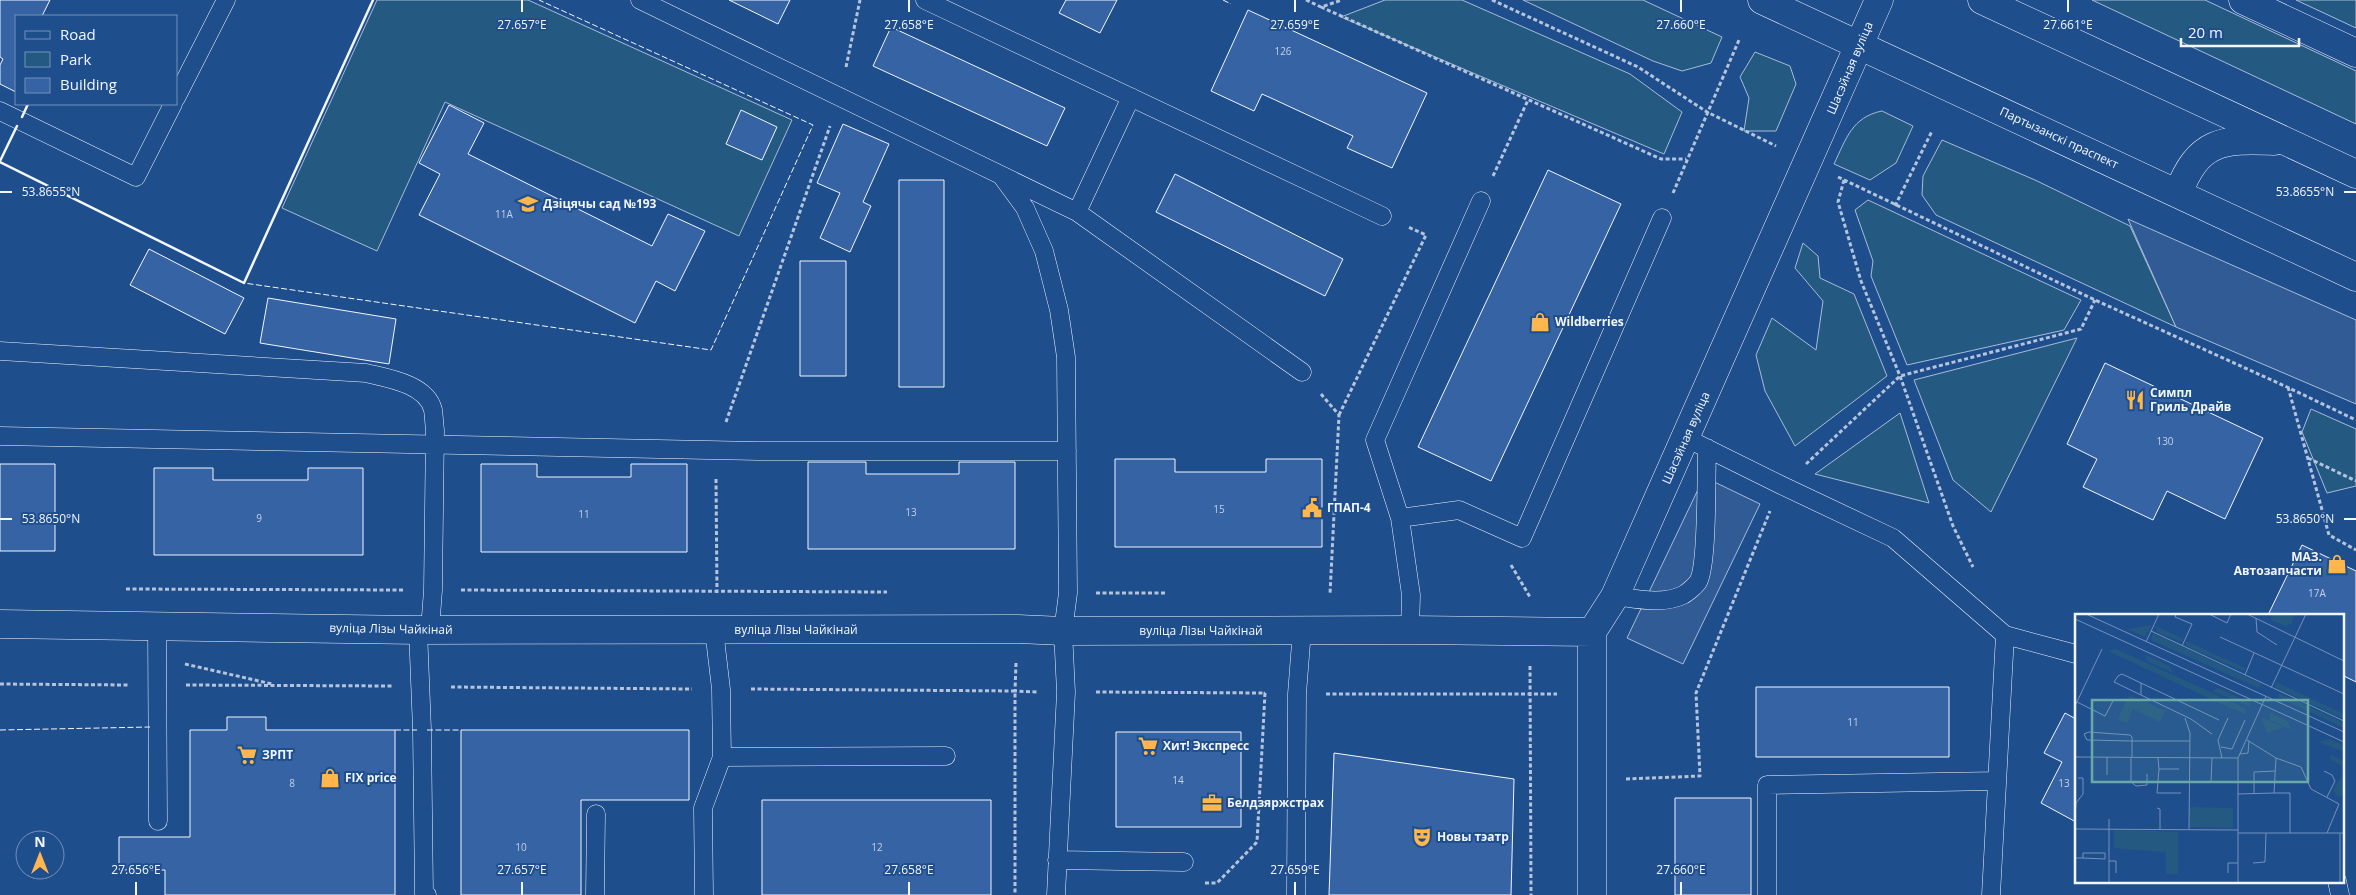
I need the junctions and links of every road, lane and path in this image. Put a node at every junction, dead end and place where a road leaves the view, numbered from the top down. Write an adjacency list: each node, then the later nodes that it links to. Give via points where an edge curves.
1 (226, 0): 16 (lane)
2 (640, 0): 17 (lane)
3 (860, 0): 17 (path)
4 (925, 0): 18 (lane)
5 (1306, 0): 12 (path)
6 (1342, 0): 12 (path)
7 (1492, 0): 22 (path, via 1638,67)
8 (1762, 0): 14 (street, Партызанскі праспект)
9 (1879, 0): 14 (street, Шасэйная вуліца)
10 (1982, 0): 24 (street)
11 (2243, 0): 15 (street)
12 (1321, 7): 19 (path)
13 (1739, 40): 22 (path)
14 (1859, 44): 31 (street, Партызанскі праспект); 46 (street, Шасэйная вуліца)
15 (2356, 53)
16 (178, 94)
17 (840, 96): 29 (lane); 48 (path)
18 (1131, 97): 34 (lane); 35 (lane)
19 (1528, 100): 26 (path, via 1661,159); 32 (path)
20 (172, 105): 21 (lane, via 136,177)
21 (0, 111)
22 (1707, 112): 25 (path); 26 (path)
23 (1932, 131): 33 (path)
24 (2286, 141): 28 (street); 31 (street, via 2234,140 2215,144 2198,158 2185,176)
25 (1778, 148)
26 (1686, 159): 36 (path)
27 (1830, 174): 30 (path)
28 (2356, 174)
29 (1001, 176): 34 (lane); 49 (lane, via 1025,208 1044,251 1059,310 1066,357)
30 (1844, 180): 33 (path); 41 (path, via 1838,202 1861,282)
31 (2178, 194): 37 (street, Партызанскі праспект)
32 (1481, 201): 53 (lane, via 1375,440)
33 (1895, 206): 38 (path)
34 (1077, 212): 40 (lane)
35 (1382, 216): 43 (path, via 1426,235)
36 (1662, 218): 53 (lane, via 1522,538 1459,510)
37 (2356, 277)
38 (2095, 300): 41 (path, via 2081,329); 42 (path)
39 (0, 350): 47 (lane, via 366,373 408,384 424,395 433,408)
40 (1302, 372): 43 (path)
41 (1900, 376): 52 (path); 55 (path, via 1953,526)
42 (2288, 387): 44 (path); 50 (path)
43 (1340, 415): 63 (path)
44 (2356, 420)
45 (0, 436): 47 (lane)
46 (1696, 443): 52 (lane); 67 (street, Шасэйная вуліца); 67 (lane, via 1703,563 1698,582 1684,594 1668,599 1652,601)
47 (434, 446): 48 (lane); 57 (lane)
48 (716, 450): 49 (lane); 58 (path)
49 (1067, 451): 60 (lane)
50 (2308, 458): 51 (path); 54 (path, via 2329,535)
51 (2356, 481)
52 (1781, 485): 77 (lane, via 1893,538); 89 (path, via 1696,693 1700,776 1626,780)
53 (1400, 518): 74 (lane, via 1411,594)
54 (2356, 550)
55 (1973, 568)
56 (118, 588): 57 (path)
57 (433, 590): 58 (path); 71 (lane)
58 (718, 591): 59 (path)
59 (894, 592)
60 (1068, 593): 61 (path); 75 (lane)
61 (1175, 594)
62 (1320, 594): 63 (path)
63 (1330, 594): 64 (path)
64 (1339, 594)
65 (1520, 595): 66 (path)
66 (1530, 595)
67 (1615, 596): 76 (street, Шасэйная вуліца)
68 (0, 624): 69 (street, вуліца Лізы Чайкінай)
69 (157, 626): 71 (street, вуліца Лізы Чайкінай); 80 (lane)
70 (1018, 628): 72 (street, вуліца Лізы Чайкінай); 75 (street, вуліца Лізы Чайкінай); 83 (path)
71 (424, 630): 72 (street, вуліца Лізы Чайкінай); 81 (lane)
72 (714, 630): 82 (lane)
73 (1302, 630): 74 (street, вуліца Лізы Чайкінай); 75 (street, вуліца Лізы Чайкінай); 86 (lane)
74 (1410, 630): 76 (street, вуліца Лізы Чайкінай)
75 (1063, 631): 84 (lane)
76 (1592, 632): 104 (street)
77 (2005, 635): 78 (lane); 90 (lane)
78 (2075, 654)
79 (0, 684): 80 (path)
80 (157, 685): 81 (path); 92 (lane)
81 (419, 687): 82 (path); 97 (lane, via 424,892)
82 (721, 689): 83 (path); 88 (lane)
83 (1015, 691): 84 (path); 100 (path)
84 (1066, 692): 85 (path); 93 (lane)
85 (1264, 693): 86 (path); 95 (path, via 1257,842 1217,883)
86 (1297, 694): 102 (lane); 103 (path, via 1529,693)
87 (946, 756): 88 (lane)
88 (722, 757): 99 (lane, via 703,808)
89 (1626, 770)
90 (1997, 782): 105 (lane, via 1767,785); 106 (lane)
91 (596, 814): 98 (lane)
92 (158, 821)
93 (1057, 860): 94 (lane); 101 (lane)
94 (1184, 862)
95 (1198, 882)
96 (2337, 882): 107 (lane)
97 (427, 895)
98 (595, 895)
99 (704, 895)
100 (1015, 895)
101 (1056, 895)
102 (1296, 895)
103 (1531, 895)
104 (1592, 895)
105 (1767, 895)
106 (1991, 895)
107 (2340, 895)

